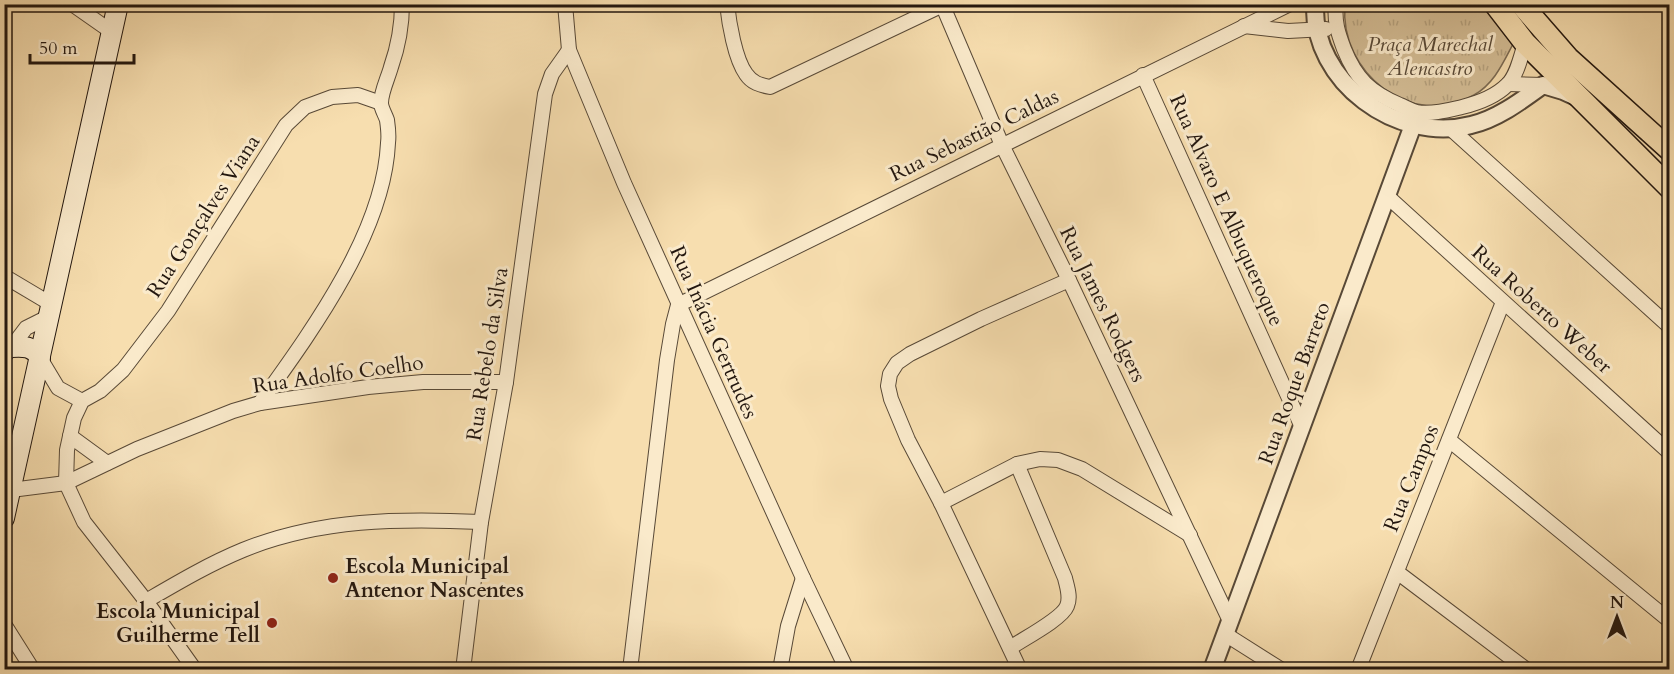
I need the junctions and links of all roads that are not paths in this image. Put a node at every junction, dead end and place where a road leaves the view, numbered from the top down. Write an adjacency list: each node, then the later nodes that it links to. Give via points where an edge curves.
1 (72, 4): 14 (street)
2 (118, 4): 14 (main road)
3 (402, 4): 21 (street, via 398,47)
4 (565, 4): 16 (street, Rua Inácia Gertrudes)
5 (727, 4): 9 (street, via 745,73 760,85 770,87)
6 (1290, 4): 12 (street, Rua Sebastião Caldas)
7 (1495, 4): 15 (main road)
8 (1521, 4): 25 (main road, via 1568,58)
9 (943, 5): 24 (street, Rua James Rodgers)
10 (1314, 5): 11 (street); 13 (street)
11 (1336, 17): 13 (street); 22 (street, via 1350,64 1362,81)
12 (1244, 26): 13 (street); 17 (street, Rua Sebastião Caldas)
13 (1318, 30): 22 (street, via 1324,52 1348,86 1381,113)
14 (112, 32): 32 (main road)
15 (1525, 43): 18 (street); 20 (main road)
16 (569, 50): 31 (street, Rua Inácia Gertrudes); 36 (street, Rua Rebelo da Silva, via 552,74 545,94)
17 (1143, 75): 24 (street, Rua Sebastião Caldas); 39 (street, Rua Alvaro E Albuqueroque)
18 (1508, 84): 19 (street); 22 (street, via 1471,105)
19 (1543, 85): 20 (street); 23 (street, via 1488,119)
20 (1577, 97): 26 (main road)
21 (381, 103): 37 (street, Rua Gonçalves Viana, via 358,95 332,97 305,107 286,125 162,320 118,376); 38 (street, via 389,141 386,166 362,237 303,344)
22 (1415, 119): 23 (street, via 1431,129); 27 (street, Rua Roque Barreto)
23 (1450, 128): 33 (street)
24 (1002, 145): 29 (street, Rua James Rodgers); 31 (street, Rua Sebastião Caldas)
25 (1670, 150)
26 (1670, 188)
27 (1387, 196): 30 (street, Rua Roberto Weber); 39 (street, Rua Roque Barreto)
28 (4, 276): 32 (street)
29 (1069, 280): 47 (street, via 910,354 890,374 891,399); 50 (street, Rua James Rodgers)
30 (1503, 302): 41 (street, Rua Campos); 42 (street, Rua Roberto Weber)
31 (678, 305): 52 (street, Rua Inácia Gertrudes); 63 (street, via 667,360)
32 (49, 311): 34 (street, via 26,328); 35 (main road)
33 (1670, 327)
34 (8, 352): 35 (main road, via 30,348)
35 (40, 357): 37 (street, via 58,388); 46 (main road)
36 (506, 382): 38 (street, Rua Adolfo Coelho, via 423,382); 49 (street, Rua Rebelo da Silva)
37 (82, 401): 40 (street)
38 (260, 403): 43 (street, Rua Adolfo Coelho)
39 (1302, 427): 56 (street, Rua Roque Barreto)
40 (70, 436): 43 (street); 45 (street)
41 (1449, 440): 51 (street, Rua Campos); 54 (street)
42 (1668, 447)
43 (107, 463): 45 (street, Rua Adolfo Coelho)
44 (1017, 464): 47 (street); 50 (street, via 1058,460 1082,469); 59 (street, via 1065,578 1068,594 1067,607 1058,616)
45 (66, 483): 46 (street, Rua Adolfo Coelho); 53 (street, via 84,522)
46 (11, 490): 48 (main road)
47 (941, 503): 59 (street)
48 (4, 518)
49 (481, 522): 53 (street, via 393,520 348,523 296,533 244,550); 62 (street, Rua Rebelo da Silva)
50 (1190, 535): 56 (street, Rua James Rodgers)
51 (1397, 572): 69 (street, Rua Campos); 70 (street)
52 (803, 578): 64 (street); 65 (street, Rua Inácia Gertrudes)
53 (146, 601): 61 (street)
54 (1670, 621)
55 (4, 624): 58 (street)
56 (1228, 627): 67 (street, Rua Roque Barreto); 68 (street)
57 (4, 643): 58 (street)
58 (19, 647): 60 (street)
59 (1010, 648): 66 (street)
60 (33, 669)
61 (195, 669)
62 (463, 669)
63 (630, 669)
64 (780, 669)
65 (847, 669)
66 (1020, 669)
67 (1212, 669)
68 (1281, 669)
69 (1358, 669)
70 (1527, 669)

